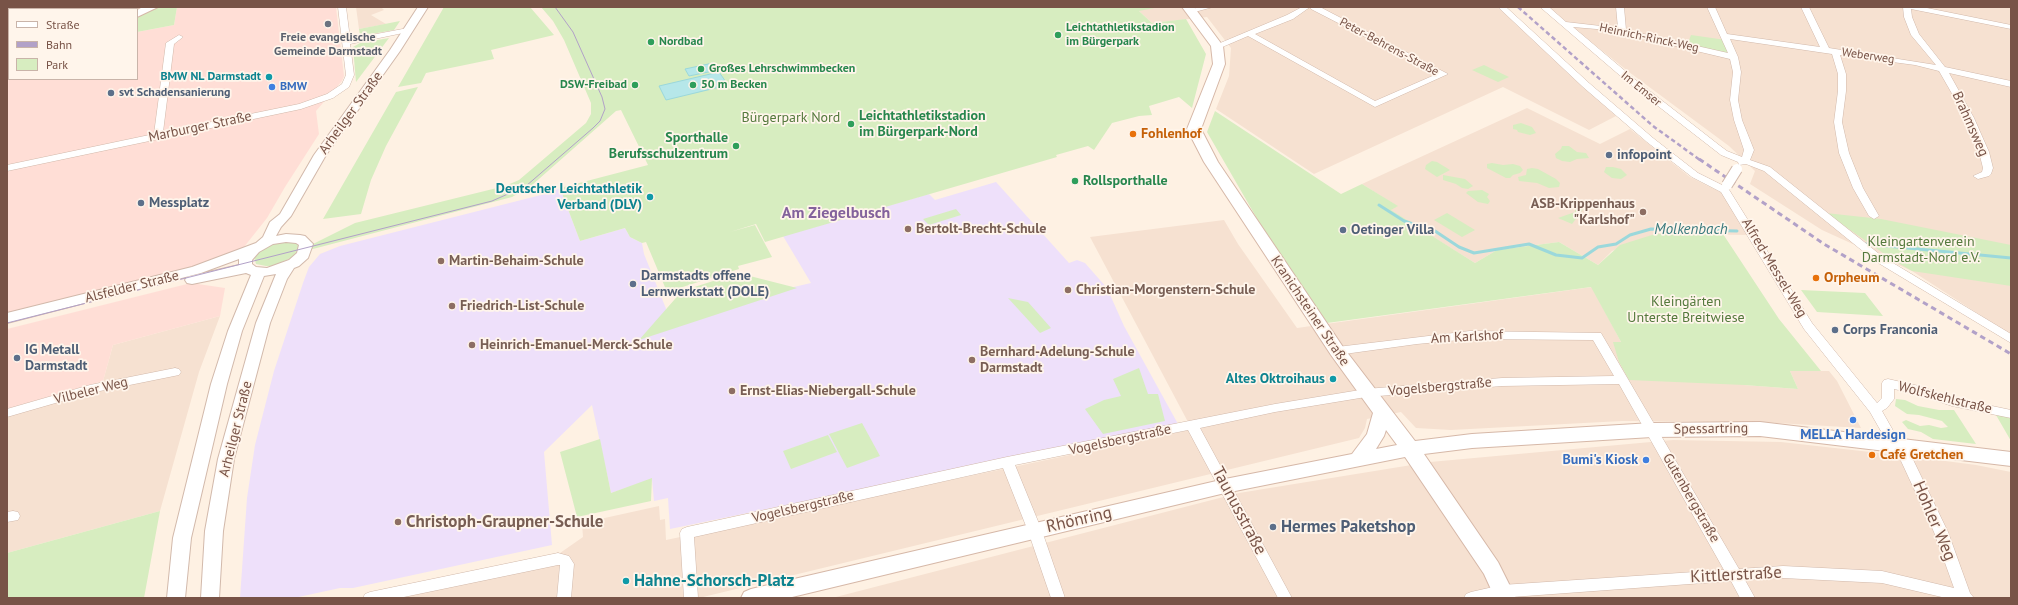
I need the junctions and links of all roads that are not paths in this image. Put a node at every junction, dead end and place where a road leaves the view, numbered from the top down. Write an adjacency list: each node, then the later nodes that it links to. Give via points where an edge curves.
1 (152, 7): 14 (main road)
2 (342, 7): 22 (street, Marburger Straße)
3 (423, 7): 17 (street, Arheilger Straße)
4 (1208, 7): 13 (street)
5 (1307, 7): 19 (street)
6 (1314, 7): 19 (street, Peter-Behrens-Straße, via 1444,74 1376,104)
7 (1502, 7): 32 (street, via 1650,140 1695,175)
8 (1544, 7): 15 (street, Im Emser)
9 (1620, 7): 18 (street)
10 (1711, 7): 20 (street)
11 (1805, 7): 24 (street)
12 (1908, 7): 16 (street); 26 (street, via 1908,17 1915,35)
13 (1189, 9): 23 (main road)
14 (138, 14)
15 (1564, 24): 18 (street, Heinrich-Rinck-Weg); 29 (street, Im Emser, via 1690,128 1724,153)
16 (2011, 27)
17 (408, 30): 22 (street); 34 (street, Arheilger Straße, via 320,155)
18 (1622, 30): 25 (street, Heinrich-Rinck-Weg)
19 (1250, 34): 23 (street)
20 (1724, 36): 24 (street, Weberweg); 25 (street)
21 (179, 37): 28 (street, via 170,43)
22 (347, 42): 28 (street, Marburger Straße, via 350,74 346,85 330,96 301,106)
23 (1217, 46): 43 (main road, Kranichsteiner Straße, via 1219,64 1194,129 1211,162)
24 (1831, 51): 26 (street, Weberweg); 33 (street, via 1840,65 1842,74 1838,122 1844,153 1858,188)
25 (1734, 57): 29 (street, via 1738,72 1734,100 1749,150)
26 (1941, 68): 27 (street, Weberweg); 31 (street, Brahmsweg, via 1970,118 1984,152 1988,168 1986,174)
27 (2011, 84)
28 (158, 136): 30 (street, Marburger Straße)
29 (1746, 159): 32 (street, bridge); 42 (street, Im Emser, via 1767,169 1879,260)
30 (7, 168)
31 (1978, 176)
32 (1726, 187): 47 (street, Alfred-Messel-Weg, via 1808,326)
33 (1874, 216)
34 (282, 220): 35 (street, via 282,233); 36 (street, Arheilger Straße, via 275,225 268,239)
35 (286, 238): 36 (street, Arheilger Straße); 37 (street, Arheilger Straße, via 300,239 307,248 300,259)
36 (258, 247): 38 (street, Arheilger Straße, via 245,260); 39 (street, Alsfelder Straße, via 196,270)
37 (288, 266): 38 (street, Arheilger Straße, via 268,272); 63 (street, Arheilger Straße, via 280,279 263,323 226,459 214,531)
38 (253, 270): 40 (street, Alsfelder Straße, via 180,282); 62 (street, Arheilger Straße, via 219,384 182,538)
39 (7, 318)
40 (7, 326)
41 (1597, 336): 43 (street, Am Karlshof, via 1470,335); 45 (street, Gutenbergstraße)
42 (2011, 339)
43 (1336, 352): 46 (main road, Kranichsteiner Straße)
44 (175, 372): 48 (street, Vilbeler Weg, via 90,389)
45 (1623, 380): 46 (street, Vogelsbergstraße, via 1502,382); 52 (street, Gutenbergstraße)
46 (1366, 392): 49 (main road, Kranichsteiner Straße); 51 (street, Vogelsbergstraße)
47 (1875, 409): 50 (street, Wolfskehlstraße, via 1888,399 1888,383 1919,390 1952,402); 53 (street, Alfred-Messel-Weg)
48 (7, 413)
49 (1382, 413): 54 (main road, Kranichsteiner Straße); 56 (main road, via 1375,436)
50 (2011, 414)
51 (1192, 425): 57 (street, Vogelsbergstraße); 58 (street, Taunusstraße)
52 (1652, 430): 53 (main road, Spessartring, via 1760,429); 54 (main road, Spessartring, via 1472,442); 60 (street, Gutenbergstraße)
53 (1897, 445): 55 (main road, Spessartring); 72 (street, Hohler Weg, via 1941,532)
54 (1410, 449): 56 (main road, Rhönring); 61 (main road, Kranichsteiner Straße, via 1491,568)
55 (2011, 459)
56 (1358, 460): 58 (main road, Rhönring)
57 (1007, 462): 59 (street); 66 (street, Vogelsbergstraße, via 687,533)
58 (1226, 486): 59 (main road, Rhönring); 69 (street, Taunusstraße)
59 (1035, 531): 67 (main road, Rhönring); 68 (street)
60 (1735, 575): 61 (street, Kittlerstraße); 71 (street, Gutenbergstraße); 72 (street, Kittlerstraße, via 1795,573 1882,577)
61 (1504, 594): 70 (street, Kittlerstraße)
62 (176, 598)
63 (210, 598)
64 (370, 598): 65 (street, via 558,559 567,563)
65 (564, 598)
66 (691, 598)
67 (751, 598)
68 (1058, 598)
69 (1285, 598)
70 (1471, 598)
71 (1748, 598)
72 (1965, 598)

